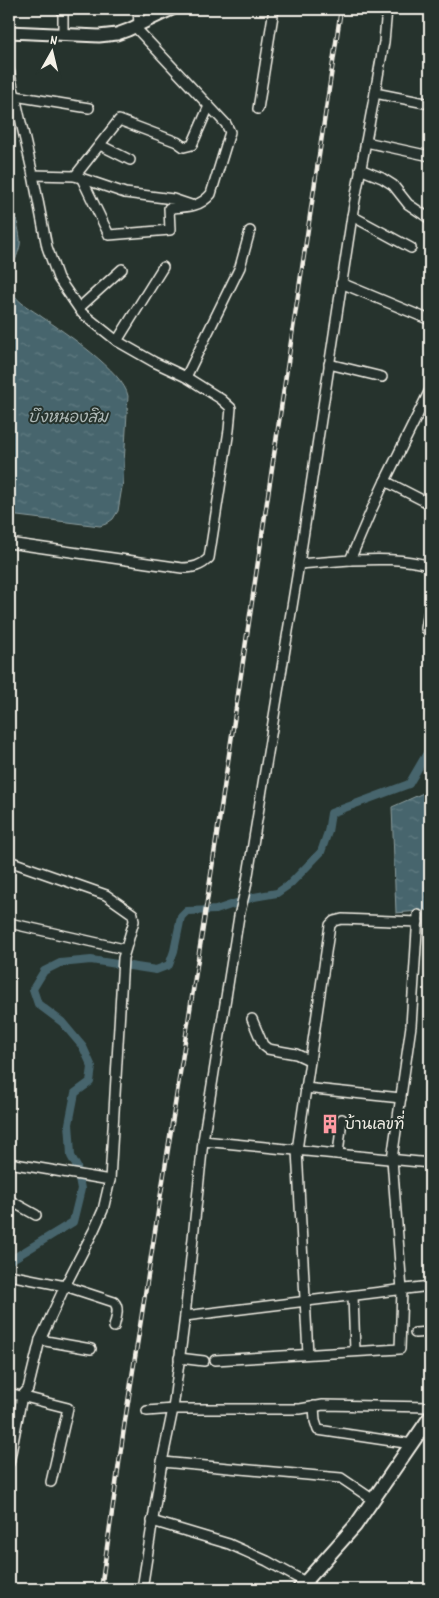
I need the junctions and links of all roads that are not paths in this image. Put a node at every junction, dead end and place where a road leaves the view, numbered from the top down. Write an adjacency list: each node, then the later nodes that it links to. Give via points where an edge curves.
1 (63, 9): 8 (street)
2 (138, 9): 6 (street)
3 (172, 9): 6 (street)
4 (274, 9): 15 (street)
5 (387, 9): 10 (street)
6 (137, 26): 8 (street, via 117,34 99,36); 13 (street)
7 (9, 32): 8 (street)
8 (63, 34)
9 (9, 70): 11 (street)
10 (375, 93): 12 (street); 16 (street)
11 (15, 96): 14 (street); 21 (street)
12 (430, 104)
13 (209, 106): 17 (street, via 192,145 188,147 118,120); 23 (street, via 230,132 210,194)
14 (89, 108)
15 (258, 109)
16 (366, 142): 18 (street); 20 (street)
17 (100, 145): 19 (street); 22 (street)
18 (430, 156)
19 (130, 160)
20 (360, 169): 24 (street); 25 (street, via 392,185 408,204)
21 (33, 175): 22 (street); 31 (street, via 47,247 58,278)
22 (78, 177): 23 (street, via 125,193 173,199); 23 (street, via 109,235 170,230 169,208)
23 (196, 206)
24 (352, 216): 27 (street); 30 (street)
25 (430, 219)
26 (250, 230): 35 (street, via 240,267)
27 (411, 248)
28 (163, 267): 33 (street)
29 (122, 269): 31 (street)
30 (341, 283): 32 (street); 34 (street)
31 (79, 308): 33 (street, via 82,314)
32 (430, 320)
33 (117, 341): 35 (street)
34 (329, 364): 36 (street); 42 (street)
35 (186, 377): 40 (street, via 231,408 209,558 203,564 182,568)
36 (382, 377)
37 (430, 390): 38 (street)
38 (385, 481): 39 (street); 41 (street)
39 (430, 504)
40 (9, 543)
41 (350, 560): 42 (street); 43 (street, via 386,559)
42 (299, 564): 54 (street)
43 (430, 566)
44 (430, 605): 45 (street)
45 (426, 629)
46 (9, 861): 48 (street, via 106,895 133,914 134,921)
47 (9, 922): 48 (street)
48 (123, 953): 60 (street)
49 (252, 1019): 50 (street, via 263,1045 268,1049)
50 (309, 1060): 51 (street); 52 (street, via 332,922 342,919 418,918 411,1026)
51 (305, 1088): 52 (street); 55 (street)
52 (401, 1098): 57 (street)
53 (342, 1119): 56 (street)
54 (203, 1141): 55 (street); 69 (street)
55 (297, 1150): 56 (street); 68 (street)
56 (338, 1154): 57 (street)
57 (392, 1159): 59 (street); 66 (street)
58 (9, 1163): 60 (street)
59 (430, 1163)
60 (110, 1180): 64 (street, via 103,1210)
61 (9, 1200): 62 (street)
62 (36, 1215)
63 (9, 1275): 64 (street)
64 (65, 1286): 70 (street, via 114,1302 118,1308); 73 (street)
65 (430, 1286): 66 (street)
66 (402, 1290): 67 (street); 75 (street, via 400,1349)
67 (353, 1296): 68 (street); 75 (street)
68 (305, 1302): 69 (street); 76 (street)
69 (186, 1316): 77 (street)
70 (114, 1326)
71 (430, 1332): 72 (street)
72 (415, 1333)
73 (40, 1340): 74 (street); 81 (street, via 28,1389)
74 (91, 1349)
75 (355, 1351): 76 (street)
76 (308, 1354): 78 (street)
77 (179, 1358): 79 (street); 84 (street)
78 (215, 1360)
79 (204, 1361)
80 (9, 1393): 81 (street)
81 (22, 1396): 89 (street); 90 (street, via 68,1408)
82 (314, 1406): 83 (street); 84 (street, via 300,1409); 87 (street, via 318,1430)
83 (430, 1407)
84 (169, 1410): 85 (street); 88 (street)
85 (147, 1411)
86 (430, 1416): 87 (main road)
87 (412, 1444): 91 (main road)
88 (162, 1462): 91 (street, via 341,1478); 92 (street)
89 (9, 1463)
90 (51, 1482)
91 (372, 1499): 93 (main road, via 355,1526)
92 (152, 1521): 93 (street, via 229,1544 267,1562); 94 (street)
93 (302, 1586)
94 (142, 1589)

